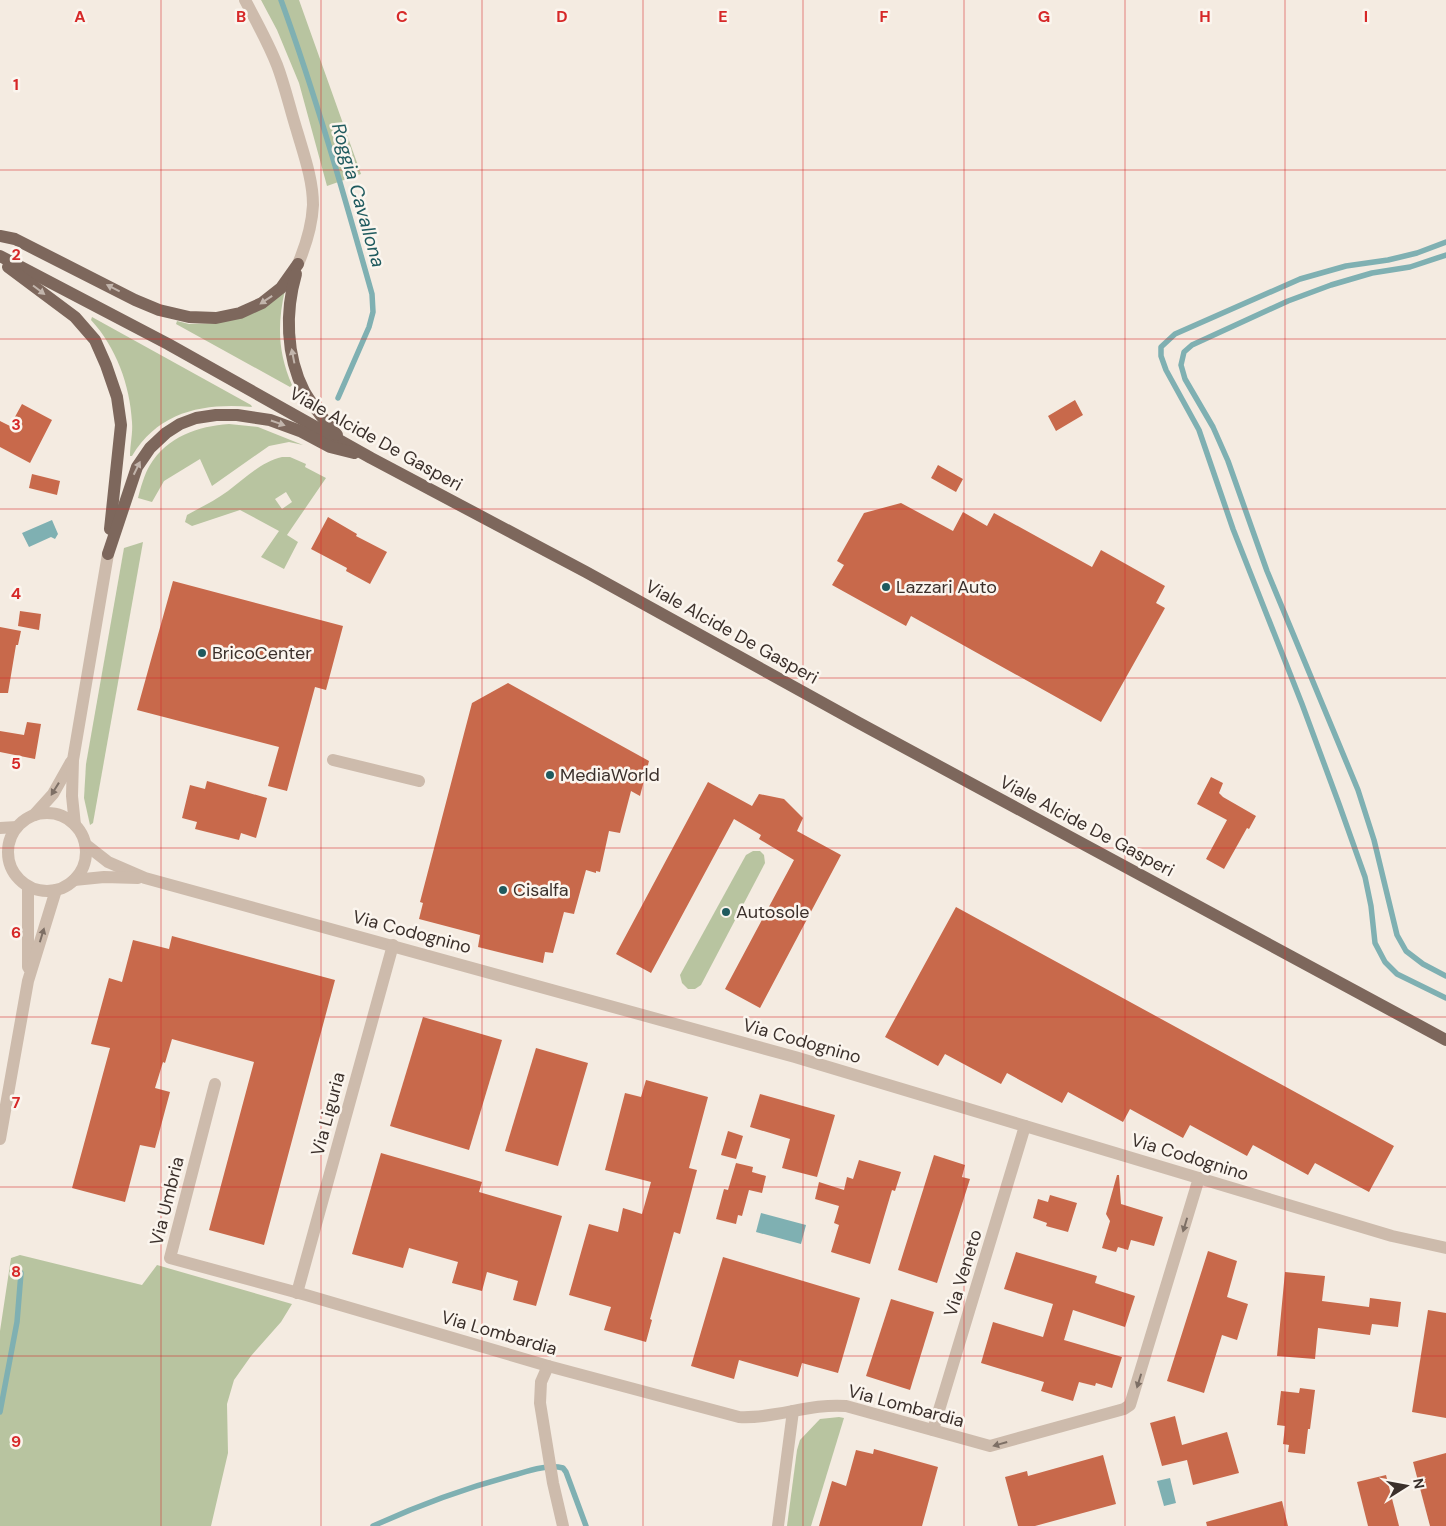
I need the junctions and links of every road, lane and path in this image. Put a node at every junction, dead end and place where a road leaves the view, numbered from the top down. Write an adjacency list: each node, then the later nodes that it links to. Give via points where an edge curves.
1 (245, 0): 5 (street, via 277,66 312,185 310,228)
2 (0, 236): 5 (main road, one-way to 2, via 281,288 262,303 240,313 216,318 189,317 159,310 15,240)
3 (0, 256): 6 (main road, Viale Alcide De Gasperi)
4 (0, 260): 8 (main road, one-way to 8, via 75,317 94,340 106,365 117,396 121,424)
5 (298, 264): 6 (main road, one-way to 5, via 305,392 295,367 289,314)
6 (344, 442): 7 (main road, Viale Alcide De Gasperi)
7 (371, 458): 8 (main road, one-way to 7, via 136,467 166,433 196,418 237,415 270,420 330,447); 24 (main road, Viale Alcide De Gasperi)
8 (108, 554): 9 (street)
9 (73, 760): 12 (street, one-way to 12, via 53,794); 13 (street)
10 (333, 760): 11 (street)
11 (419, 781)
12 (34, 816): 13 (street, via 56,814); 14 (street)
13 (75, 825): 16 (street)
14 (17, 827): 15 (street); 17 (street, via 8,846)
15 (0, 828)
16 (85, 844): 18 (street, Via Codognino, via 108,862); 19 (street, via 82,869)
17 (5, 863): 20 (street)
18 (145, 878): 19 (street, Via Codognino); 22 (street, Via Codognino)
19 (74, 880): 21 (street)
20 (28, 887): 21 (street); 23 (street)
21 (56, 890): 23 (street, one-way to 21)
22 (393, 945): 26 (street, Via Codognino, via 794,1056); 30 (street, Via Liguria)
23 (28, 981): 27 (street)
24 (1446, 1040)
25 (215, 1084): 30 (street, Via Umbria, via 170,1258)
26 (1025, 1126): 28 (street, Via Codognino); 33 (street, Via Veneto)
27 (0, 1139)
28 (1200, 1178): 29 (street, Via Codognino, via 1392,1236); 33 (street, Via Lombardia, one-way to 33, via 1130,1405 990,1446)
29 (1446, 1248)
30 (297, 1292): 31 (street, Via Lombardia)
31 (548, 1366): 32 (street, Via Lombardia, via 739,1417); 34 (street, via 540,1382 540,1403)
32 (793, 1411): 33 (street, Via Lombardia, via 846,1406); 35 (street)
33 (933, 1430)
34 (563, 1526)
35 (778, 1526)

